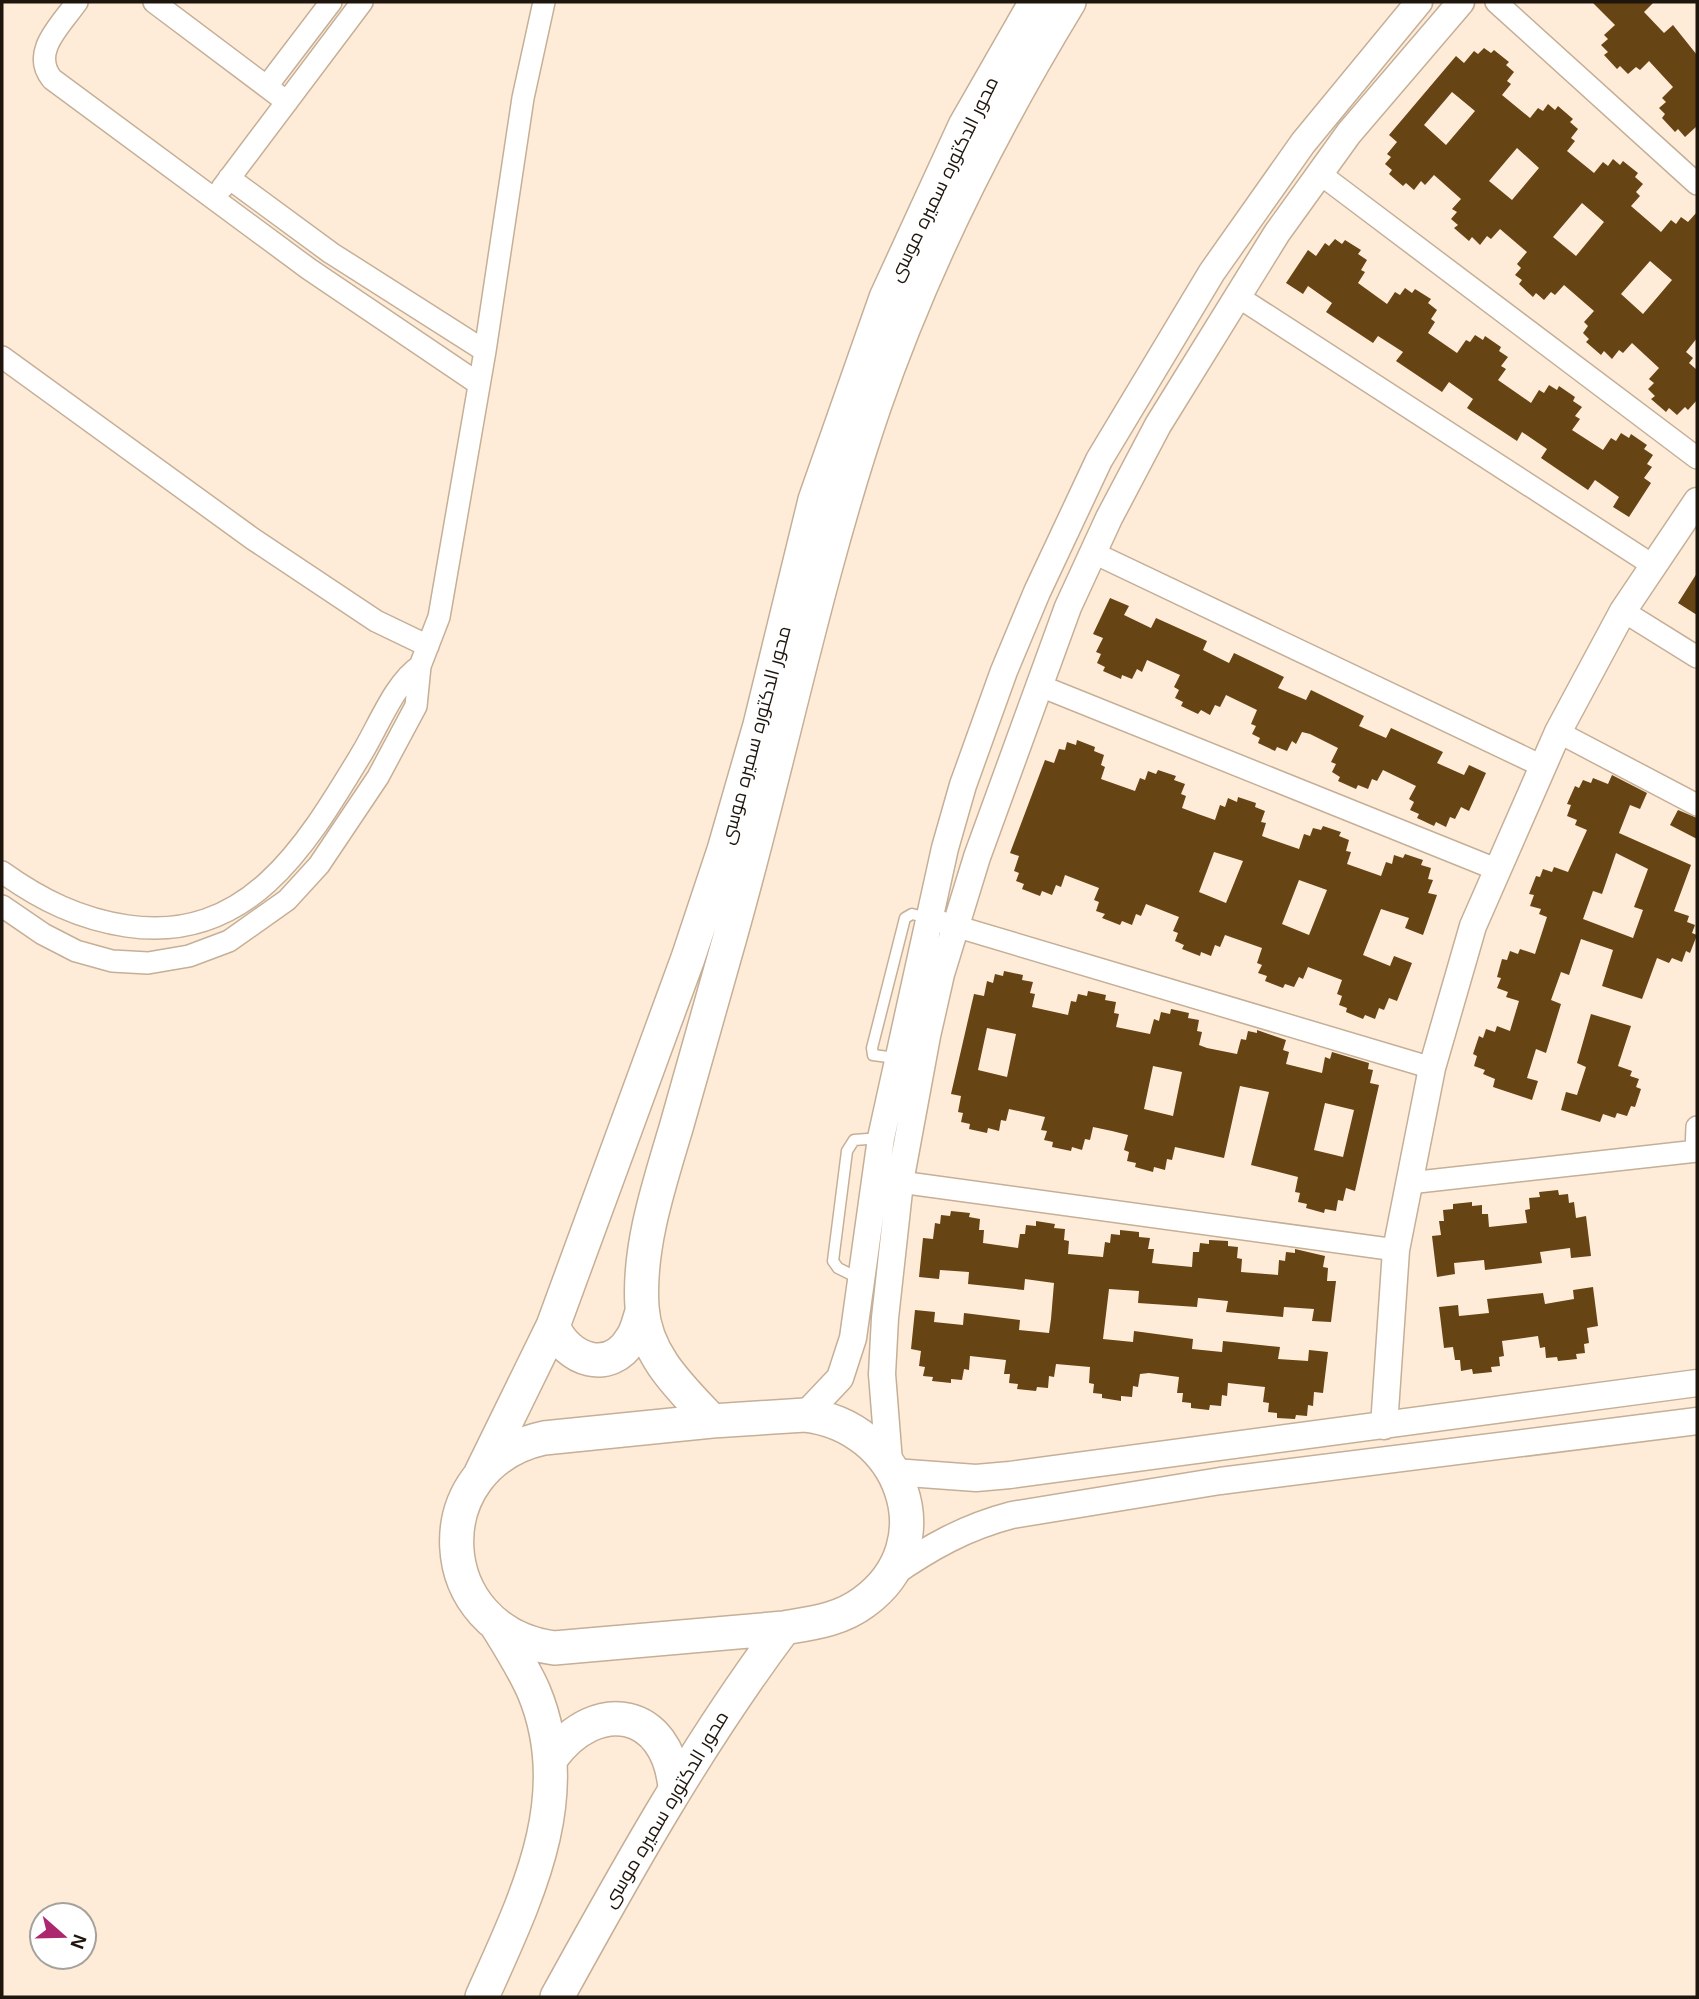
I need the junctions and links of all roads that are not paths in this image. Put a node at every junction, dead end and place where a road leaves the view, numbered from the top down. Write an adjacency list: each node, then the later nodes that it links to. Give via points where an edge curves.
1 (77, 2): 16 (street, via 44,50 45,71)
2 (154, 2): 11 (street)
3 (331, 2): 11 (street)
4 (362, 2): 12 (street)
5 (544, 2): 20 (street, via 523,98)
6 (1037, 2): 51 (main road, محور الدكتوره سميره موسى, via 965,126 886,298 815,499 770,687 724,850)
7 (1069, 2): 50 (main road, محور الدكتوره سميره موسى, via 949,222 875,404 841,511 770,794 656,1197 641,1278)
8 (1419, 2): 23 (street, via 1351,81 1257,207)
9 (1461, 2): 13 (street)
10 (1496, 2): 15 (street)
11 (267, 86): 12 (street)
12 (287, 102): 14 (street)
13 (1319, 173): 19 (street); 25 (street)
14 (229, 178): 16 (street); 17 (street)
15 (1697, 184)
16 (215, 198): 18 (street)
17 (331, 253): 18 (street); 20 (street)
18 (315, 273): 22 (street)
19 (1237, 296): 24 (street); 28 (street)
20 (485, 351): 22 (street)
21 (2, 357): 30 (street, via 254,539 376,621)
22 (479, 384): 30 (street, via 439,617)
23 (1128, 407): 24 (street); 42 (street, via 1004,671 963,785)
24 (1158, 425): 27 (street)
25 (1697, 458)
26 (1697, 501): 28 (street)
27 (1094, 553): 33 (street); 35 (street)
28 (1654, 566): 29 (street)
29 (1623, 611): 31 (street); 34 (street)
30 (428, 646): 32 (street)
31 (1697, 657)
32 (421, 666): 36 (street, via 403,682); 37 (street, via 416,706)
33 (1038, 685): 39 (street); 43 (street)
34 (1558, 732): 35 (street); 38 (street)
35 (1542, 766): 39 (street)
36 (338, 790): 37 (street); 40 (street, via 268,883 230,911 187,927 151,930 86,918 54,905)
37 (360, 804): 41 (street, via 319,865 287,900 229,941 189,956 148,963 112,961 76,951)
38 (1697, 805)
39 (1498, 870): 44 (street, via 1465,949)
40 (2, 872)
41 (2, 906)
42 (928, 918): 43 (street); 53 (street, via 881,1138 853,1338 840,1378)
43 (957, 926): 44 (street); 47 (street, via 927,1036)
44 (1432, 1068): 48 (street)
45 (1697, 1127): 46 (street)
46 (1696, 1151): 48 (street)
47 (900, 1182): 49 (street); 58 (street, via 883,1352)
48 (1409, 1183): 49 (street)
49 (1396, 1250): 56 (street)
50 (642, 1312): 51 (main road, via 632,1339 620,1352 604,1359 587,1359 571,1352); 54 (main road, محور الدكتوره سميره موسى, via 651,1347 663,1366)
51 (553, 1326): 59 (main road, محور الدكتوره سميره موسى)
52 (1697, 1383): 56 (street)
53 (805, 1415): 54 (main road); 58 (main road, via 853,1429)
54 (712, 1421): 59 (main road, via 537,1439 505,1453)
55 (1697, 1421): 60 (street)
56 (1384, 1426): 57 (street)
57 (1216, 1447): 58 (street, via 976,1478); 60 (street)
58 (892, 1467): 61 (main road, via 903,1498 905,1525 901,1551)
59 (481, 1473): 62 (main road, محور الدكتوره سميره موسى, via 459,1517 457,1551 459,1569 473,1601)
60 (1220, 1481): 61 (street, via 987,1521 937,1543)
61 (889, 1576): 63 (main road, via 867,1601 845,1614)
62 (497, 1626): 63 (main road, via 524,1641 554,1648); 64 (main road, via 534,1691)
63 (784, 1628): 65 (main road, محور الدكتوره سميره موسى, via 717,1721)
64 (552, 1757): 65 (main road, via 583,1725 605,1718 627,1720 648,1729 664,1745); 66 (main road, via 553,1785 538,1861)
65 (676, 1788): 67 (main road, محور الدكتوره سميره موسى)
66 (482, 1997)
67 (556, 1997)

